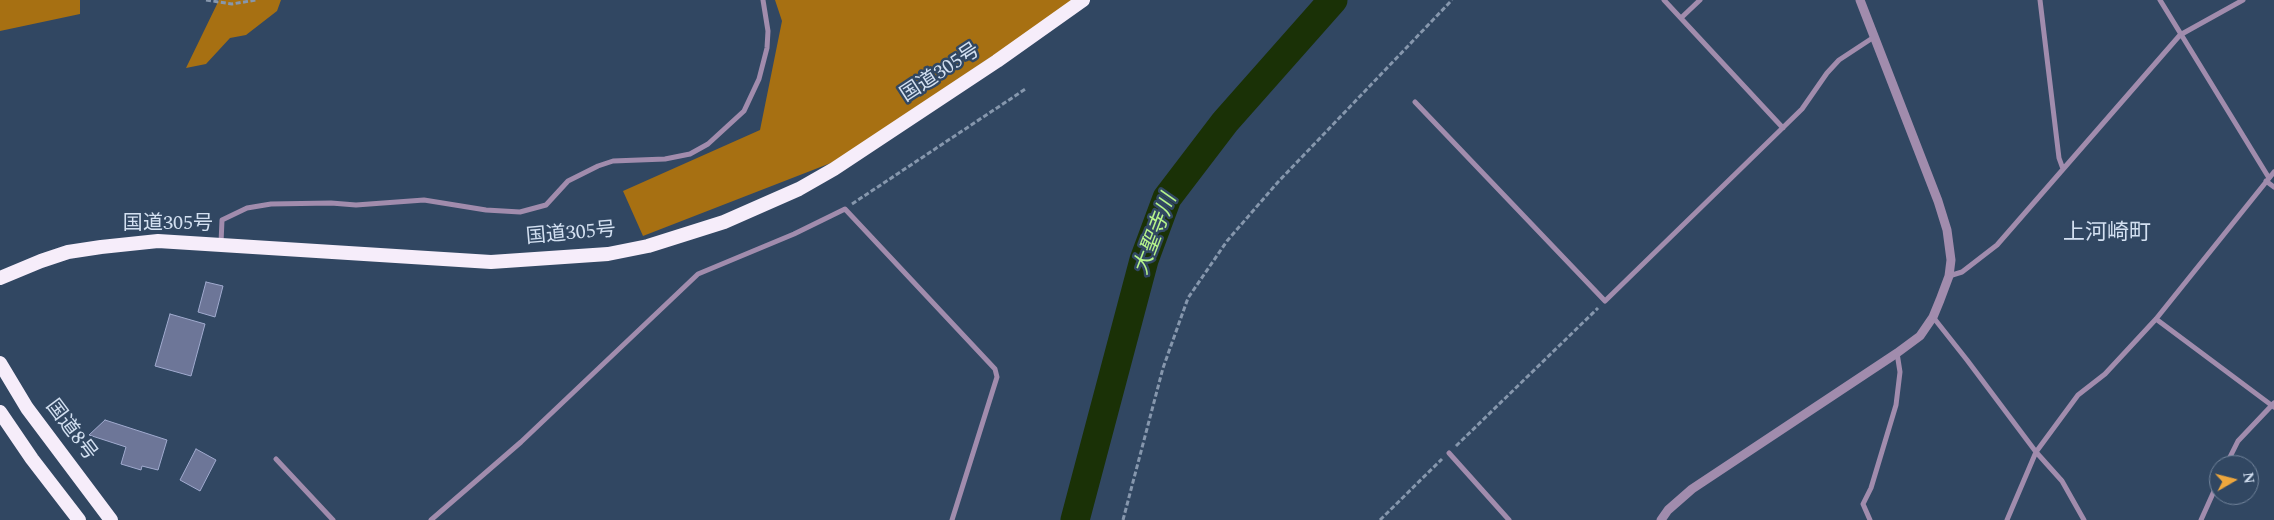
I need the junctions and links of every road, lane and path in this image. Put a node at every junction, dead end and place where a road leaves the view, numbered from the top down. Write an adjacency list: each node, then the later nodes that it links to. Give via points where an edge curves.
1 (206, 0): 2 (path, via 232,4)
2 (256, 0)
3 (763, 0): 23 (street, via 767,48 759,79 744,111 708,144 690,154 665,159 613,161 598,166 568,181 546,206 520,212 424,200 356,205 331,202 271,204 247,208 222,220)
4 (1083, 0): 23 (highway, 国道305号, via 997,61 799,189 760,208 691,234 608,254 491,262)
5 (1452, 0): 43 (path, via 1278,182 1227,241 1188,298 1163,368)
6 (1664, 0): 12 (street)
7 (1700, 0): 12 (street)
8 (1860, 0): 14 (street)
9 (2040, 0): 18 (street)
10 (2160, 0): 13 (street)
11 (2243, 0): 13 (street)
12 (1681, 18): 17 (street)
13 (2180, 35): 18 (street); 20 (street, via 2227,107)
14 (1874, 37): 17 (street, via 1839,60 1802,109); 24 (street, via 1947,230 1951,260)
15 (1028, 88): 22 (path)
16 (1415, 102): 26 (street)
17 (1783, 128): 26 (street)
18 (2063, 169): 24 (street, via 1997,245 1962,272)
19 (2274, 172): 20 (street)
20 (2268, 180): 21 (street); 28 (street)
21 (2274, 187)
22 (845, 208): 41 (street, via 794,234 698,274 521,442); 42 (street, via 995,369 997,378)
23 (221, 244): 25 (highway, 国道305号, via 158,241 101,246 41,260)
24 (1948, 276): 27 (street)
25 (0, 278)
26 (1605, 301): 34 (path)
27 (1933, 317): 29 (street, via 1920,336); 33 (street)
28 (2156, 319): 31 (street); 33 (street, via 2105,374 2078,395)
29 (1897, 354): 46 (street, via 1692,489); 47 (street, via 1900,372 1896,405 1871,488 1863,504)
30 (0, 362): 39 (highway, 国道8号, via 27,408)
31 (2273, 405): 35 (street, via 2238,442)
32 (0, 412): 38 (highway)
33 (2036, 452): 48 (street); 49 (street, via 2062,481)
34 (1449, 453): 44 (path); 45 (street)
35 (2231, 455)
36 (276, 458): 40 (street)
37 (2209, 502): 50 (street)
38 (79, 520)
39 (111, 520)
40 (333, 520)
41 (431, 520)
42 (952, 520)
43 (1123, 520)
44 (1380, 520)
45 (1508, 520)
46 (1661, 520)
47 (1870, 520)
48 (2007, 520)
49 (2084, 520)
50 (2201, 520)

